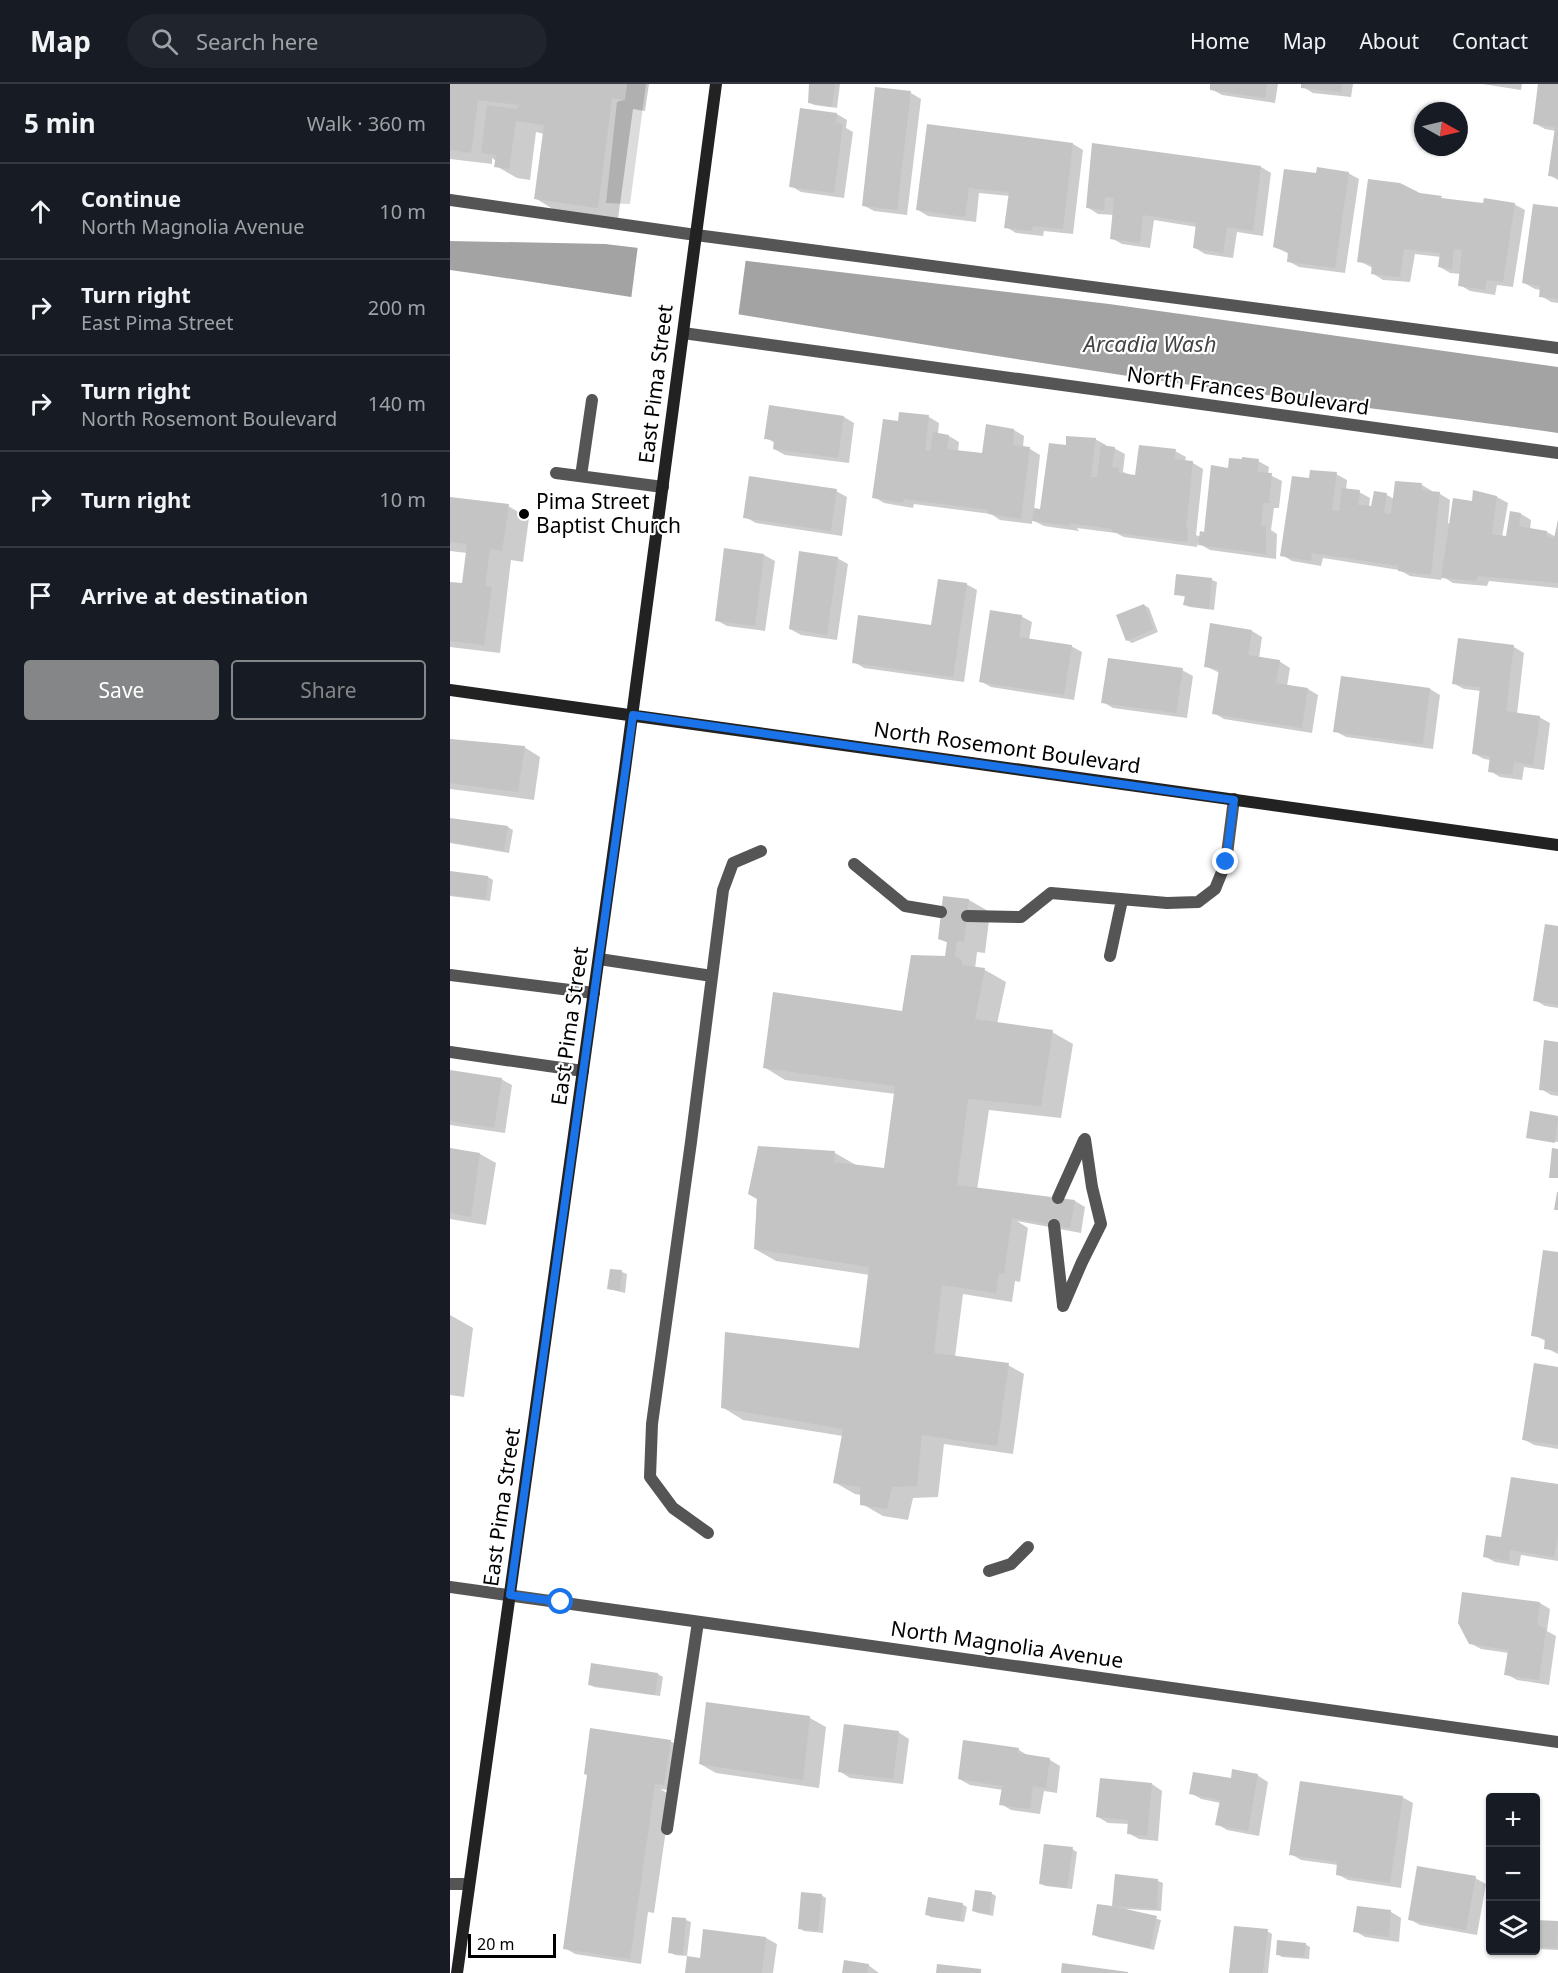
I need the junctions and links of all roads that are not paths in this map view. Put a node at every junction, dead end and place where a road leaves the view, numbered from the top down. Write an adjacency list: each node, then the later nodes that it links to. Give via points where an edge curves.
1 (716, 84): 3 (street, East Pima Street)
2 (450, 200): 3 (street)
3 (696, 235): 4 (street, East Pima Street); 5 (street)
4 (683, 329): 7 (street, North Frances Boulevard); 10 (street, East Pima Street)
5 (1558, 348)
6 (592, 400): 9 (street)
7 (1558, 453)
8 (556, 473): 9 (street)
9 (582, 476): 10 (street)
10 (663, 487): 12 (street, East Pima Street)
11 (450, 690): 12 (street, North Rosemont Boulevard)
12 (633, 715): 13 (street, North Rosemont Boulevard); 21 (street, East Pima Street)
13 (1234, 800): 14 (street, North Rosemont Boulevard); 17 (street, via 1226,862 1215,889 1198,902)
14 (1558, 845)
15 (761, 851): 23 (street, via 733,863 723,890)
16 (854, 864): 18 (street, via 905,906)
17 (1122, 900): 19 (street, via 1051,893 1021,917); 20 (street)
18 (941, 912)
19 (968, 916)
20 (1110, 956)
21 (599, 959): 23 (street); 24 (street, East Pima Street)
22 (450, 975): 24 (street)
23 (712, 976): 29 (street, via 652,1424 650,1477 673,1508)
24 (594, 993): 26 (street, East Pima Street)
25 (450, 1052): 26 (street)
26 (583, 1071): 33 (street, East Pima Street)
27 (1058, 1198): 28 (street, via 1085,1139 1101,1224 1063,1306)
28 (1054, 1225)
29 (708, 1533)
30 (1028, 1547): 31 (street, via 1011,1564)
31 (988, 1571)
32 (450, 1587): 33 (street, North Magnolia Avenue)
33 (510, 1595): 34 (street, North Magnolia Avenue); 38 (street, East Pima Street)
34 (698, 1622): 35 (street, North Magnolia Avenue); 36 (street)
35 (1558, 1742)
36 (667, 1829)
37 (450, 1884): 38 (street)
38 (469, 1884): 39 (street, East Pima Street)
39 (457, 1973)

